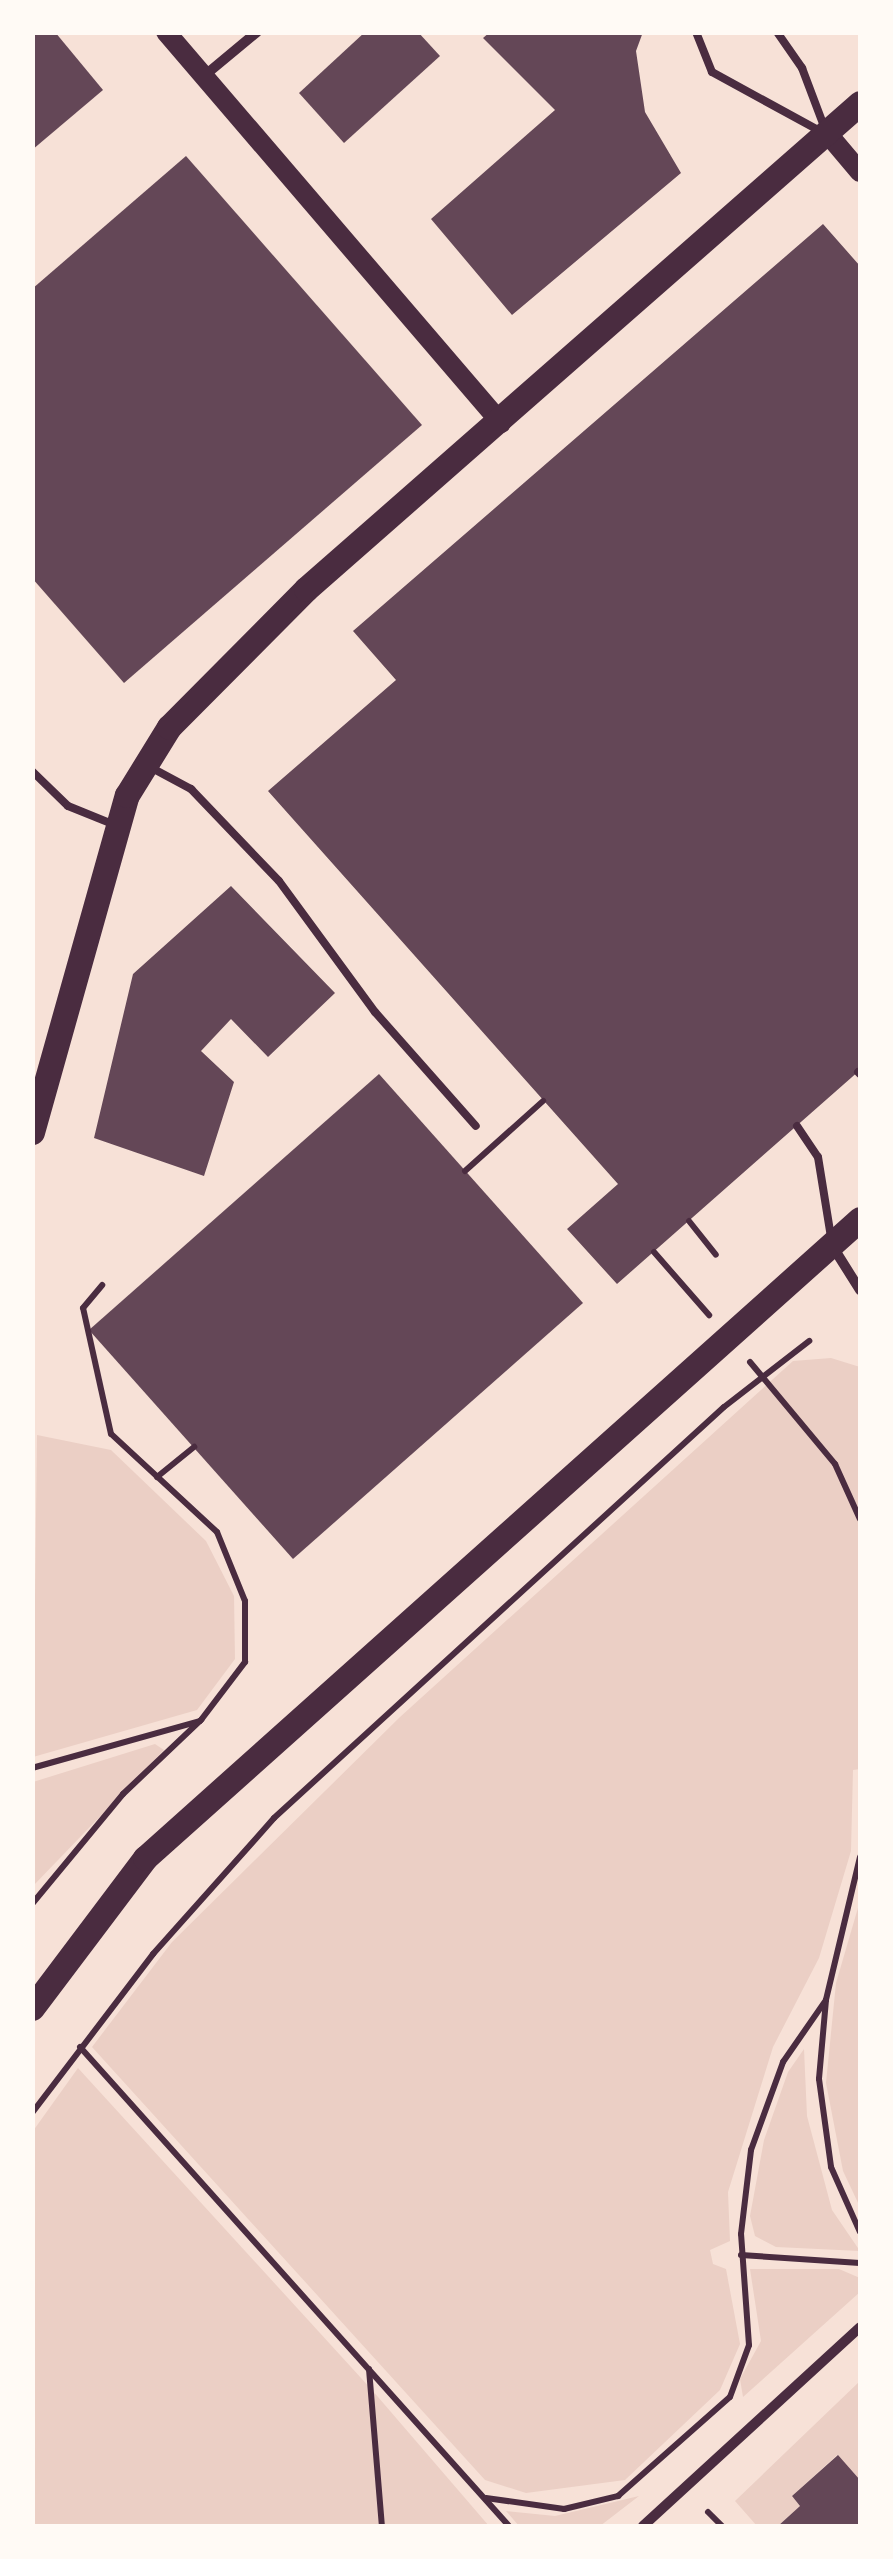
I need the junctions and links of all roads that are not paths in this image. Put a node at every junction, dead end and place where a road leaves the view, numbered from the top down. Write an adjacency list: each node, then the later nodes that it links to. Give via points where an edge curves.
1 (166, 32): 5 (main road)
2 (258, 32): 5 (street)
3 (696, 32): 7 (lane, via 712,72)
4 (777, 32): 7 (lane, via 802,68)
5 (204, 77): 9 (main road)
6 (860, 104): 7 (main road)
7 (827, 134): 8 (main road); 9 (main road)
8 (860, 172)
9 (501, 423): 10 (main road, via 306,588 191,701)
10 (141, 763): 12 (main road); 13 (lane, via 191,789 250,849 336,951 375,1012)
11 (32, 771): 12 (lane, via 68,806)
12 (119, 826): 15 (main road)
13 (476, 1126)
14 (796, 1126): 17 (lane, via 818,1157)
15 (32, 1132)
16 (860, 1219): 17 (main road)
17 (832, 1247): 18 (street); 19 (main road, via 145,1858)
18 (860, 1290)
19 (32, 2008)
20 (860, 2327): 21 (street)
21 (643, 2526)

